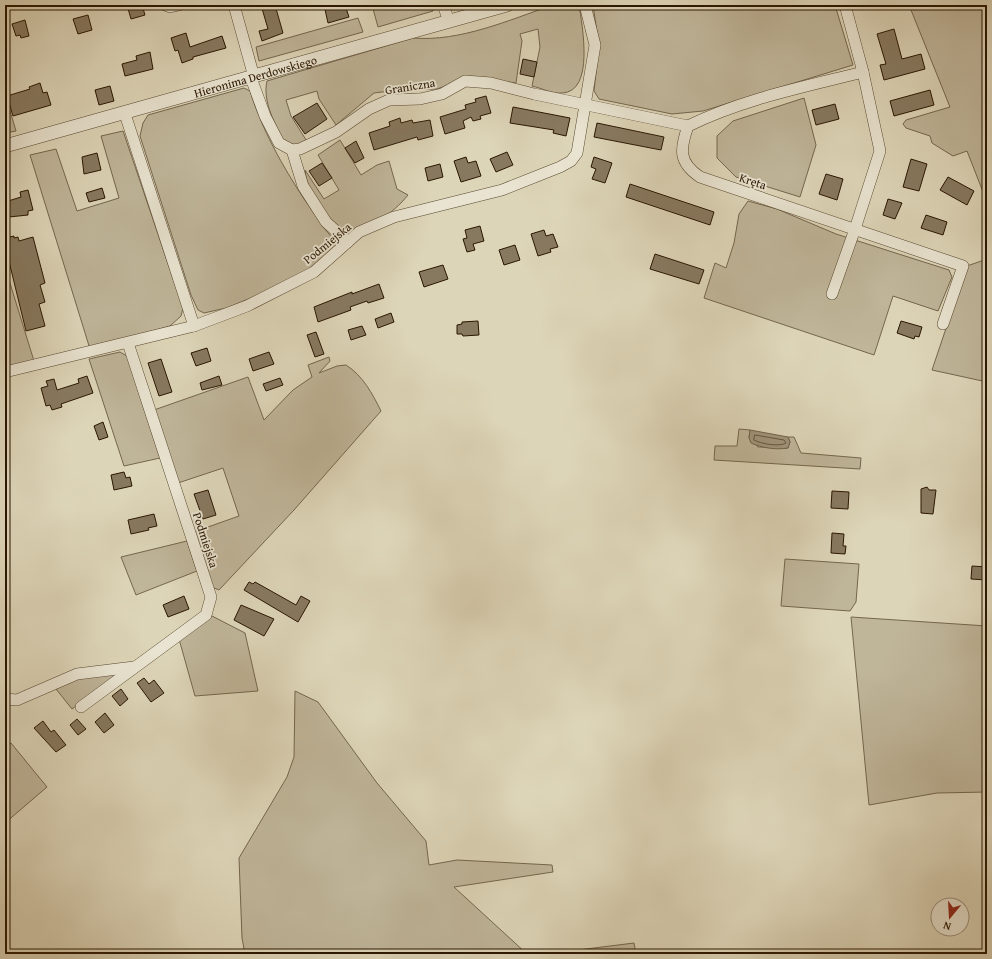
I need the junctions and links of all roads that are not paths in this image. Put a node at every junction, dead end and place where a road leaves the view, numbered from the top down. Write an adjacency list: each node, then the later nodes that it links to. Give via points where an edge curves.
1 (165, 5): 2 (street)
2 (179, 5)
3 (234, 5): 10 (street)
4 (444, 5): 8 (street)
5 (507, 5): 8 (street, Hieronima Derdowskiego)
6 (585, 5): 11 (street, via 596,45)
7 (845, 5): 9 (street)
8 (449, 22): 10 (street, Hieronima Derdowskiego)
9 (863, 72): 13 (street, via 765,97 710,115); 16 (street, via 880,151)
10 (253, 77): 12 (street, Hieronima Derdowskiego); 15 (street, via 265,116 279,143)
11 (585, 104): 13 (street); 15 (street, Graniczna, via 491,83 465,81 442,94 420,99 389,100 336,132 300,149); 17 (street, Podmiejska, via 577,153 571,161 502,190 394,217 359,232)
12 (126, 114): 14 (street, Hieronima Derdowskiego); 20 (street)
13 (688, 126): 16 (street, Kręta, via 682,143 683,155 688,169 700,177)
14 (5, 146)
15 (292, 150): 17 (street, via 303,186 326,222)
16 (855, 229): 18 (street); 19 (street, Kręta, via 963,266)
17 (348, 242): 20 (street, Podmiejska, via 314,272 247,306)
18 (832, 294)
19 (943, 324)
20 (194, 326): 21 (street, Podmiejska)
21 (128, 343): 22 (street, Podmiejska); 23 (street, Podmiejska, via 211,597 206,615)
22 (5, 372)
23 (135, 667): 24 (street, Podmiejska, via 77,674 17,700); 25 (street, Podmiejska)
24 (5, 699)
25 (81, 707)

